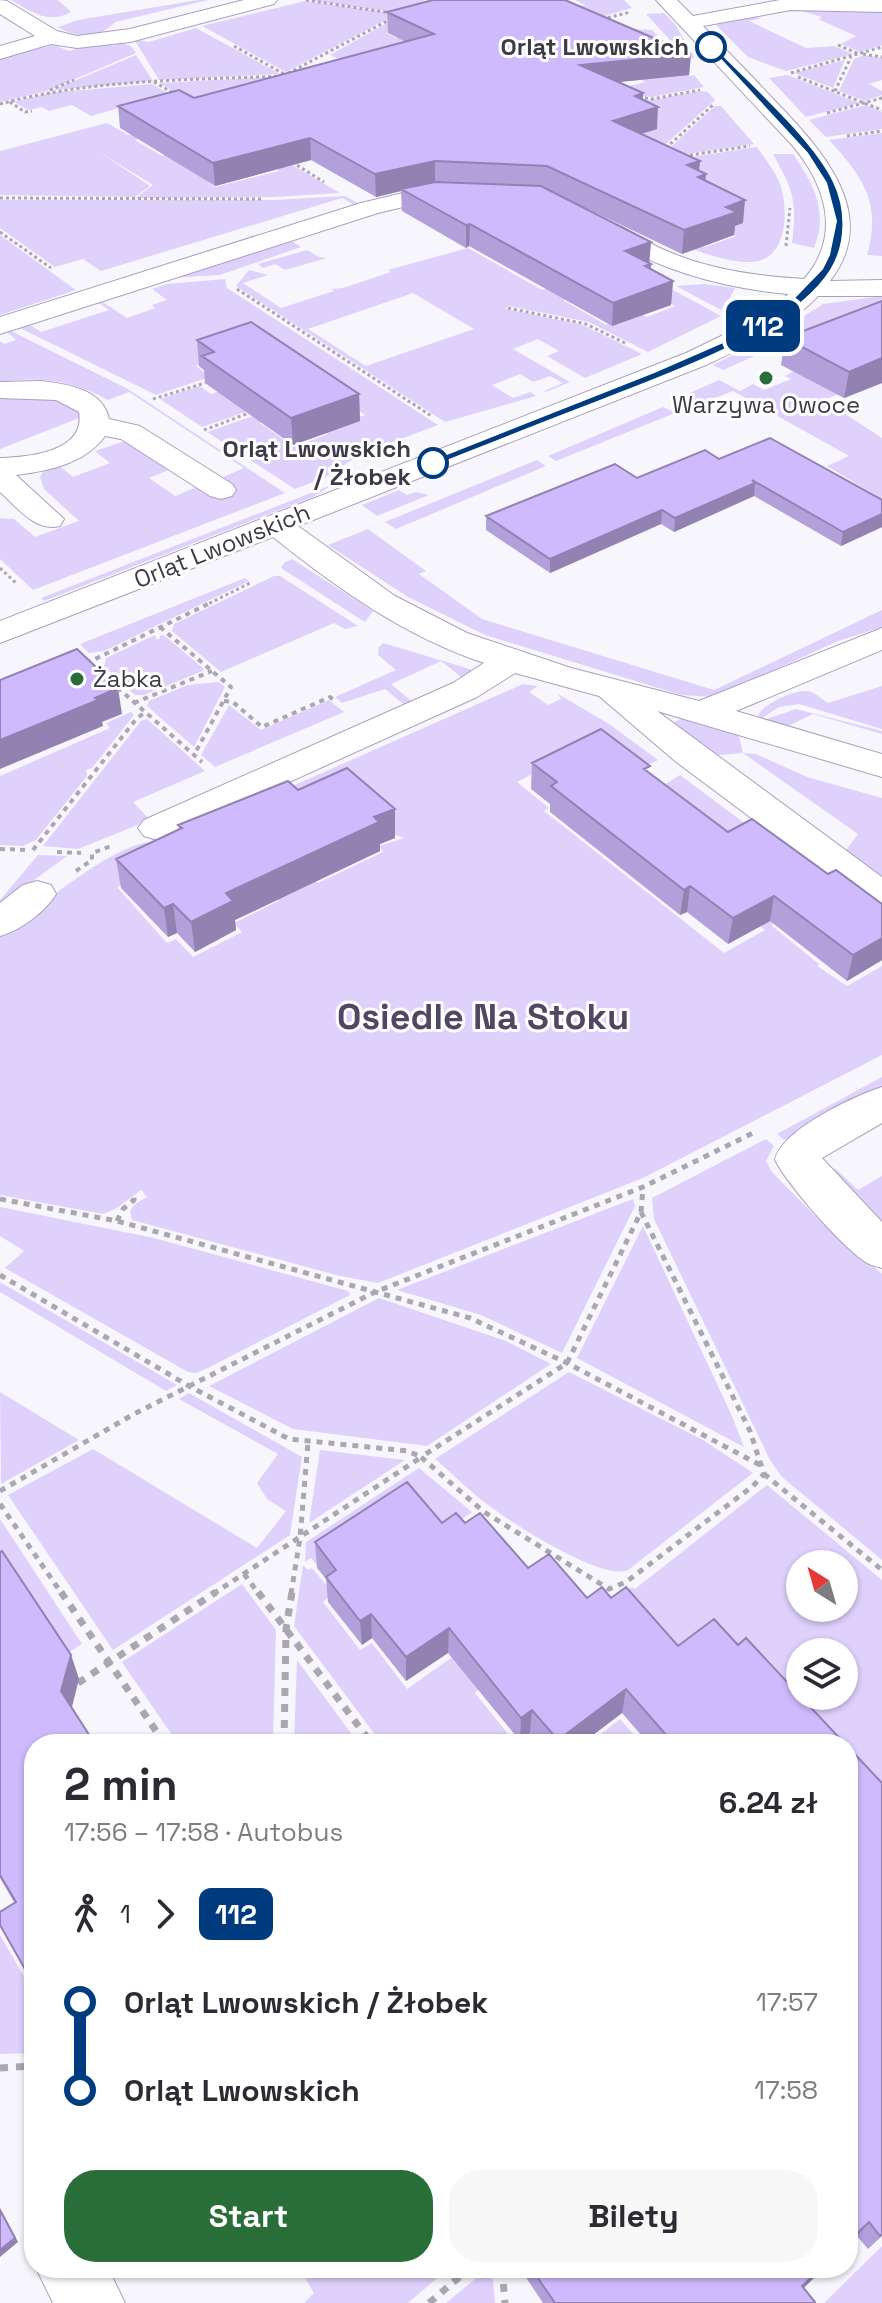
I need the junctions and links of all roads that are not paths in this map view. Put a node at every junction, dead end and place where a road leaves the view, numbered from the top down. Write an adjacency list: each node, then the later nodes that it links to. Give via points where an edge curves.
1 (267, 0): 7 (street, via 111,39 80,42)
2 (666, 0): 6 (street, Orląt Lwowskich)
3 (806, 2): 5 (street); 6 (street)
4 (0, 5): 7 (street)
5 (882, 6)
6 (688, 23): 11 (street, Orląt Lwowskich, via 810,151 831,183 839,232 831,262)
7 (54, 37): 8 (street)
8 (0, 53)
9 (486, 196): 13 (street, via 435,194 391,202)
10 (571, 212): 11 (street, via 687,267)
11 (813, 286): 12 (street); 20 (street, Orląt Lwowskich, via 756,330 696,359)
12 (882, 288)
13 (0, 326)
14 (0, 390): 15 (street, via 64,393 93,412)
15 (95, 425): 16 (street, via 90,437 59,457); 18 (street, via 130,432)
16 (0, 467)
17 (0, 477): 19 (street)
18 (221, 490)
19 (49, 519)
20 (276, 524): 21 (street, Orląt Lwowskich); 23 (street, via 411,619)
21 (0, 633)
22 (882, 638): 25 (street)
23 (512, 660): 24 (street); 27 (street, via 465,690)
24 (608, 689): 25 (street); 29 (street)
25 (703, 712): 26 (street)
26 (882, 766)
27 (157, 828)
28 (31, 877): 30 (street)
29 (882, 896)
30 (0, 923)
31 (882, 1103): 32 (street, via 809,1144 797,1160)
32 (882, 1250)
33 (76, 2278): 34 (street)
34 (91, 2303)

